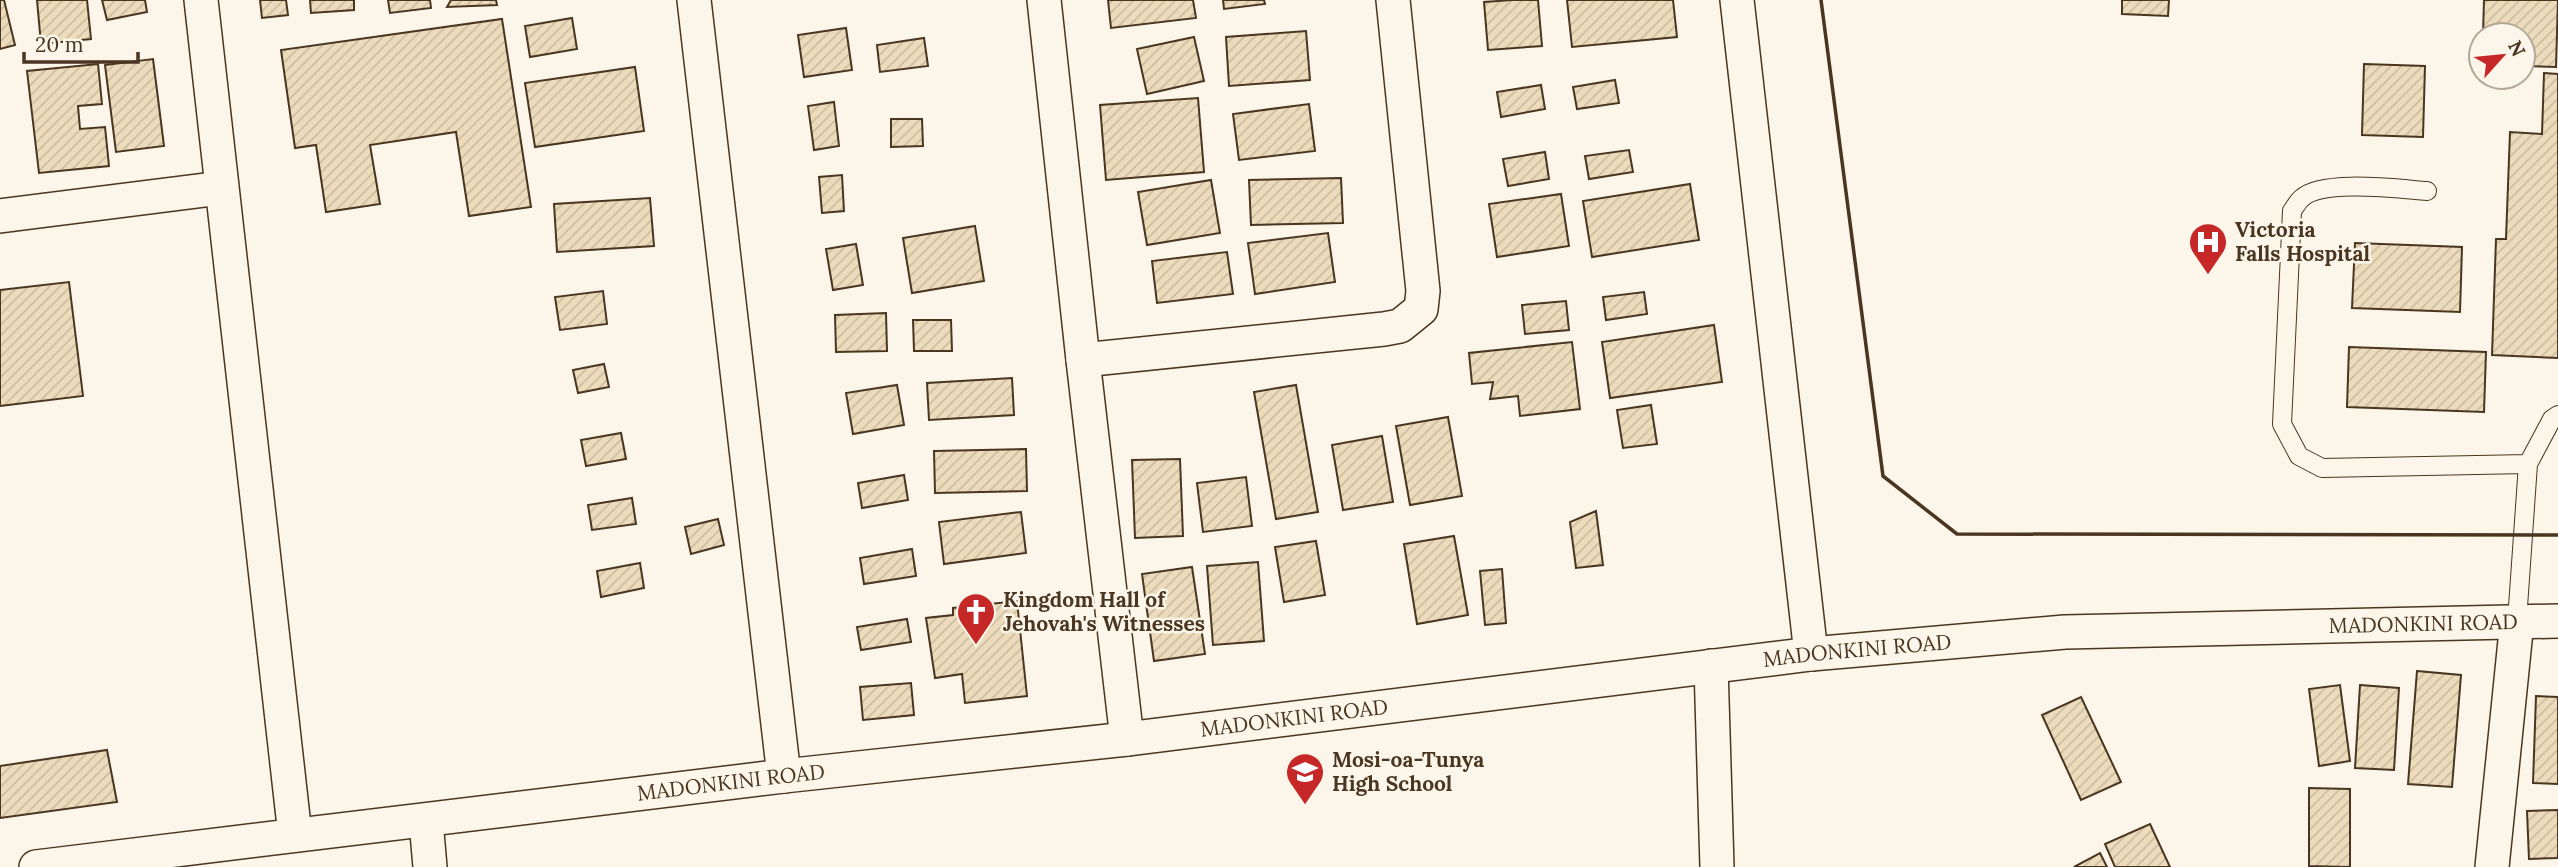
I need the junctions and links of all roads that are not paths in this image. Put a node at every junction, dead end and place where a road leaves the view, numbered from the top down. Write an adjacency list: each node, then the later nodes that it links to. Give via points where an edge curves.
1 (201, 0): 6 (street)
2 (694, 0): 17 (street)
3 (1044, 0): 9 (street)
4 (1393, 0): 9 (street, via 1423,291 1421,309 1400,326 1384,329)
5 (1737, 0): 14 (street)
6 (221, 188): 8 (street); 19 (street)
7 (2427, 191): 11 (lane, via 2320,190 2302,197 2292,211 2282,424 2300,456 2322,468)
8 (0, 216)
9 (1083, 360): 16 (street)
10 (2558, 415): 11 (lane)
11 (2528, 464): 12 (lane)
12 (2516, 621): 13 (street, MADONKINI ROAD); 14 (street, MADONKINI ROAD, via 2065,632); 24 (street)
13 (2558, 621)
14 (1811, 654): 15 (street, MADONKINI ROAD)
15 (1711, 666): 16 (street, MADONKINI ROAD); 23 (street)
16 (1128, 739): 17 (street, MADONKINI ROAD)
17 (784, 776): 18 (street, MADONKINI ROAD)
18 (426, 821): 19 (street, MADONKINI ROAD); 22 (street)
19 (295, 835): 20 (street, MADONKINI ROAD)
20 (110, 862): 21 (street, MADONKINI ROAD)
21 (36, 867)
22 (430, 867)
23 (1717, 867)
24 (2492, 867)

